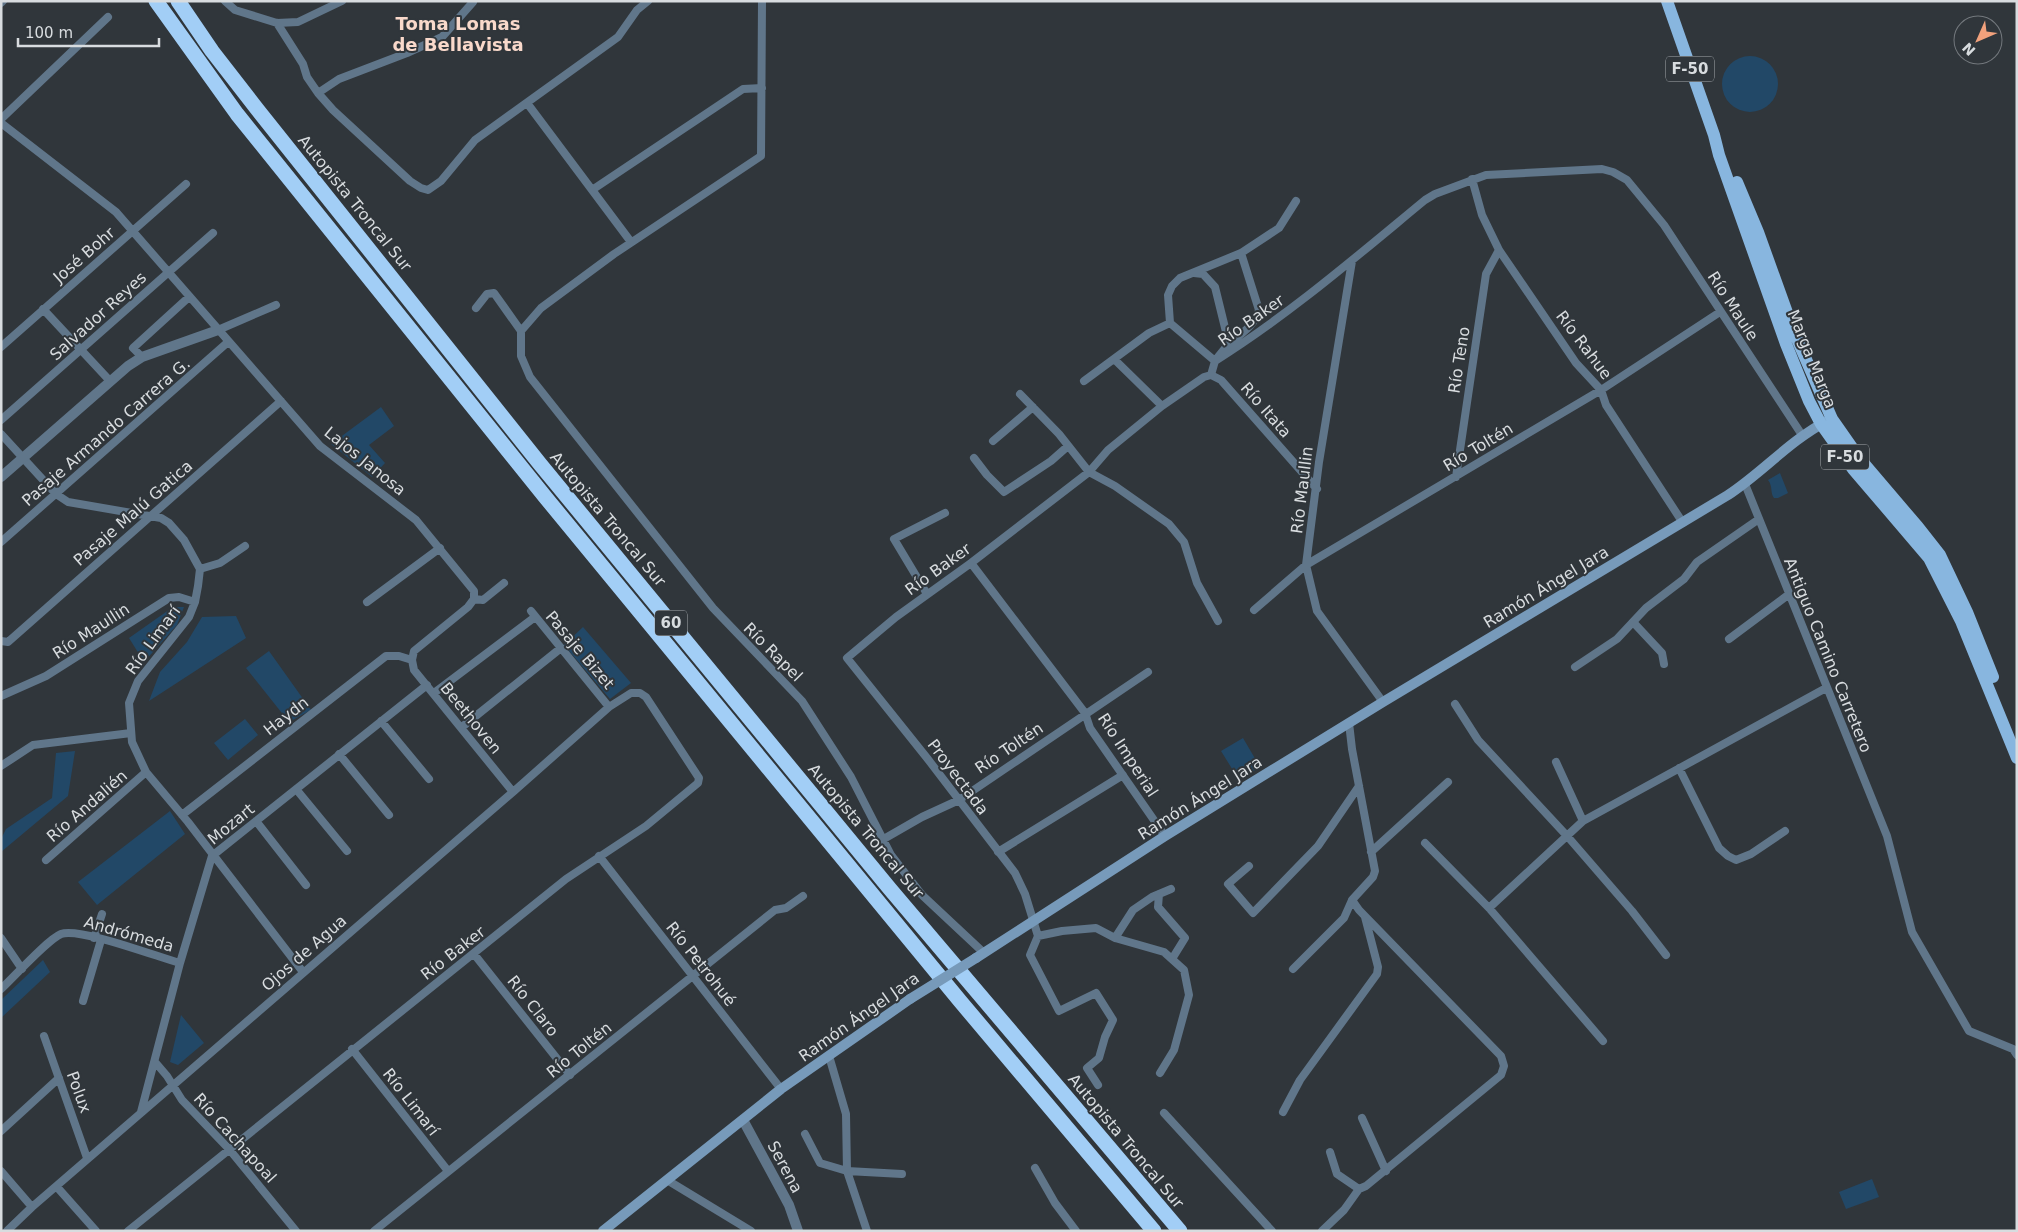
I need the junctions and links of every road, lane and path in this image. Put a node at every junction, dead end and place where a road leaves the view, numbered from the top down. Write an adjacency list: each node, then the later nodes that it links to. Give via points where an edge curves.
1 (156, 1): 203 (highway, Autopista Troncal Sur / 60, via 237,114 546,498)
2 (178, 1): 204 (highway, Autopista Troncal Sur / 60, via 257,109 540,464 890,889)
3 (226, 1): 10 (street, via 235,10)
4 (342, 1): 10 (street, via 298,22)
5 (648, 1): 13 (street, via 618,37)
6 (762, 1): 11 (street)
7 (1667, 1): 53 (main road, Marga Marga / F-50, via 1786,344 1809,401)
8 (473, 2): 12 (street, via 442,37 338,79)
9 (108, 17): 14 (street)
10 (277, 23): 12 (street)
11 (762, 88): 18 (street, via 743,88); 23 (street, via 761,156)
12 (318, 93): 13 (street, via 332,110 404,176 428,190 441,182 475,140)
13 (527, 103): 18 (street)
14 (1, 119)
15 (1, 123): 21 (street, Lajos Janosa, via 116,212)
16 (1472, 180): 19 (street, Río Baker, via 1486,175 1602,169 1628,180); 24 (street, Río Rahue, via 1482,214); 26 (street, Río Baker, via 1425,200)
17 (186, 184): 21 (street, José Bohr)
18 (592, 190): 23 (street)
19 (1640, 193): 33 (street, Río Maule)
20 (1296, 201): 25 (street, via 1279,228)
21 (132, 231): 27 (street, Lajos Janosa); 32 (street, José Bohr)
22 (213, 234): 27 (street, Salvador Reyes)
23 (631, 242): 36 (street, via 541,308)
24 (1499, 250): 47 (street, Río Rahue, via 1576,363); 62 (street, Río Teno, via 1486,274)
25 (1241, 253): 28 (street); 38 (street, via 1259,310 1252,325)
26 (1352, 261): 43 (street, Río Baker, via 1256,335); 64 (street, Río Maullin)
27 (168, 272): 29 (street, Lajos Janosa); 40 (street, Salvador Reyes)
28 (1192, 273): 34 (street, via 1172,286 1168,295); 38 (street, via 1203,274 1215,287)
29 (189, 297): 35 (street, Lajos Janosa); 41 (street, via 133,348)
30 (276, 305): 35 (street)
31 (476, 308): 36 (street, via 486,294 494,293)
32 (43, 309): 39 (street, José Bohr); 40 (street)
33 (1720, 312): 47 (street, Río Toltén); 55 (street, Río Maule)
34 (1170, 322): 42 (street); 43 (street)
35 (218, 330): 37 (street, Lajos Janosa); 41 (street)
36 (521, 331): 127 (street, Río Rapel, via 521,356 530,377 713,608 802,701 851,777)
37 (228, 342): 49 (street, Lajos Janosa); 65 (street, Pasaje Armando Carrera G.)
38 (1229, 344): 43 (street)
39 (1, 347)
40 (81, 350): 46 (street); 52 (street, Salvador Reyes)
41 (142, 357): 46 (street)
42 (1114, 359): 45 (street); 50 (street)
43 (1216, 361): 44 (street, Río Baker)
44 (1211, 375): 50 (street, Río Baker); 64 (street, Río Itata, via 1221,380)
45 (1084, 380)
46 (110, 381): 58 (street)
47 (1601, 390): 62 (street, Río Toltén); 69 (street, Río Rahue, via 1606,405)
48 (1020, 394): 51 (street)
49 (280, 401): 67 (street, Pasaje Malú Gatica); 72 (street, Lajos Janosa, via 320,446 416,520)
50 (1162, 406): 60 (street, Río Baker, via 1108,450)
51 (1033, 407): 56 (street); 57 (street)
52 (1, 420)
53 (1826, 422): 55 (main road, Ramón Ángel Jara); 106 (main road, Marga Marga / F-50, via 1940,555 1982,648); 108 (main road, Marga Marga / F-50, via 1853,469 1929,558 1961,621)
54 (1, 434): 58 (street)
55 (1802, 435): 63 (main road, Ramón Ángel Jara)
56 (992, 441)
57 (1068, 446): 59 (street, via 1004,492); 60 (street)
58 (23, 458): 61 (street); 65 (street)
59 (974, 458)
60 (1089, 472): 73 (street, Río Baker); 83 (street, via 1169,524 1184,542 1197,583)
61 (1, 477)
62 (1456, 477): 74 (street, Río Toltén)
63 (1745, 484): 68 (street, Antiguo Camino Carretero); 69 (main road, Ramón Ángel Jara)
64 (1317, 489): 74 (street, Río Maullin)
65 (56, 494): 67 (street, via 76,504); 70 (street, Pasaje Armando Carrera G.)
66 (945, 513): 77 (street, via 894,539)
67 (152, 515): 75 (street, via 169,523 184,540); 86 (street, Pasaje Malú Gatica, via 8,642)
68 (1758, 519): 78 (street, Antiguo Camino Carretero); 84 (street, via 1697,562 1684,579)
69 (1683, 523): 98 (main road, Ramón Ángel Jara)
70 (1, 542)
71 (245, 546): 75 (street, via 220,563)
72 (440, 548): 79 (street, Lajos Janosa, via 474,590); 81 (street)
73 (971, 563): 77 (street, Río Baker); 101 (street)
74 (1306, 565): 82 (street, Río Toltén); 98 (street, Río Maullin, via 1317,611)
75 (200, 568): 80 (street, Río Limarí)
76 (504, 583): 79 (street, via 483,600)
77 (928, 594): 88 (street, Río Baker)
78 (1788, 595): 85 (street); 94 (street, Antiguo Camino Carretero)
79 (474, 599): 89 (street, via 414,651)
80 (196, 602): 96 (street, Río Maullin, via 169,598 46,676); 105 (street, Río Limarí, via 185,623 138,681 129,703)
81 (367, 602)
82 (1254, 610)
83 (1218, 622)
84 (1633, 622): 90 (street, via 1662,653); 91 (street, via 1617,639)
85 (1729, 639)
86 (2, 642)
87 (561, 648): 95 (street, Pasaje Bizet, via 533,614); 100 (street, Pasaje Bizet); 104 (street)
88 (848, 658): 119 (street, Proyectada)
89 (412, 660): 93 (street, Beethoven, via 414,670); 120 (street, Haydn, via 386,656)
90 (1664, 664)
91 (1575, 667)
92 (1148, 672): 101 (street, Río Toltén)
93 (427, 685): 95 (street, Beethoven); 102 (street, Mozart)
94 (1826, 688): 111 (street); 163 (street, Antiguo Camino Carretero, via 1887,836 1912,932 1969,1031 2013,1048)
95 (434, 693): 104 (street, Beethoven)
96 (1, 696)
97 (621, 699): 100 (street, Ojos de Agua); 133 (street, Río Baker, via 632,693 646,697 699,778 692,789 646,826)
98 (1383, 702): 103 (main road, Ramón Ángel Jara)
99 (1454, 704): 126 (street, via 1478,740)
100 (609, 707): 118 (street, Ojos de Agua)
101 (1085, 713): 113 (street, Río Imperial, via 1090,728); 119 (street, Río Toltén)
102 (381, 721): 107 (street, Mozart); 114 (street)
103 (1350, 723): 116 (street); 125 (main road, Ramón Ángel Jara)
104 (462, 727): 118 (street, Beethoven)
105 (131, 733): 110 (street, via 33,745); 112 (street, Río Limarí)
106 (2017, 743)
107 (339, 754): 117 (street, Mozart); 121 (street)
108 (2017, 758)
109 (1556, 762): 123 (street)
110 (1, 766)
111 (1679, 768): 123 (street); 124 (street, via 1719,848 1728,856 1736,860 1751,854)
112 (146, 772): 120 (street, Río Limarí); 134 (street, Río Andalién)
113 (1123, 775): 125 (street, Río Imperial); 130 (street)
114 (429, 779)
115 (1448, 782): 131 (street)
116 (1359, 786): 131 (street); 135 (street, via 1318,846 1253,912 1228,884)
117 (296, 789): 122 (street, Mozart); 129 (street)
118 (513, 792): 156 (street, Ojos de Agua)
119 (959, 800): 127 (street, Río Toltén); 130 (street, Proyectada)
120 (182, 815): 132 (street, Río Limarí)
121 (390, 815)
122 (256, 821): 132 (street, Mozart); 136 (street)
123 (1583, 821): 126 (street)
124 (1785, 831)
125 (1165, 836): 144 (main road, Ramón Ángel Jara)
126 (1568, 836): 141 (street); 151 (street)
127 (882, 840): 150 (street, Río Rapel, via 922,895)
128 (1426, 843): 141 (street)
129 (347, 851)
130 (998, 852): 144 (street, Proyectada, via 1015,873)
131 (1371, 852): 140 (street, via 1375,870 1373,877)
132 (212, 856): 153 (street, Mozart); 156 (street, Río Limarí)
133 (599, 856): 149 (street, Río Baker); 157 (street, Río Petrohué)
134 (46, 860)
135 (1249, 866)
136 (306, 885)
137 (1171, 889): 138 (street)
138 (1159, 894): 147 (street, via 1133,910); 152 (street, via 1158,907 1185,938)
139 (803, 896): 157 (street, Río Toltén, via 786,908 774,910)
140 (1352, 900): 143 (street); 155 (street, via 1344,918)
141 (1489, 908): 161 (street)
142 (102, 914): 148 (street)
143 (1364, 916): 173 (street, via 1378,967 1377,974 1300,1080); 186 (street, via 1501,1056 1504,1066 1501,1075)
144 (1034, 921): 145 (street, Proyectada); 150 (main road, Ramón Ángel Jara)
145 (1038, 936): 147 (street, via 1096,928); 170 (street, via 1030,955 1059,1011 1096,993 1113,1020 1099,1058 1087,1068)
146 (1, 938): 154 (street)
147 (1115, 938): 152 (street, via 1164,952)
148 (98, 939): 153 (street, Andrómeda); 154 (street, Andrómeda, via 70,932 62,934); 159 (street)
149 (474, 954): 162 (street, Río Baker); 167 (street, Río Claro)
150 (980, 955): 164 (main road, Ramón Ángel Jara, bridge, via 910,998)
151 (1666, 955)
152 (1172, 959): 166 (street, via 1184,970 1189,995 1174,1050)
153 (180, 963): 165 (street, Mozart)
154 (22, 969): 158 (street, Andrómeda)
155 (1293, 969)
156 (303, 972): 169 (street, Ojos de Agua)
157 (693, 977): 167 (street, Río Toltén); 171 (street, Río Petrohué)
158 (1, 989)
159 (83, 1001)
160 (44, 1036): 168 (street, Polux)
161 (1603, 1041)
162 (352, 1050): 179 (street, Río Baker); 184 (street, Río Limarí)
163 (2017, 1054)
164 (830, 1056): 171 (main road, Ramón Ángel Jara); 185 (street, via 846,1114)
165 (155, 1062): 169 (street, Río Cachapoal); 172 (street, Mozart)
166 (1160, 1073)
167 (570, 1075): 184 (street, Río Toltén)
168 (59, 1078): 177 (street); 181 (street, Polux)
169 (173, 1085): 172 (street, Ojos de Agua); 179 (street, Río Cachapoal, via 182,1100)
170 (1098, 1085)
171 (781, 1089): 176 (main road, Ramón Ángel Jara)
172 (141, 1112): 181 (street, Ojos de Agua)
173 (1284, 1112)
174 (1164, 1113): 205 (street)
175 (1362, 1118): 186 (street)
176 (743, 1120): 188 (main road, Ramón Ángel Jara); 200 (street, Serena, via 789,1205)
177 (1, 1131)
178 (805, 1134): 185 (street, via 820,1163)
179 (229, 1149): 195 (street, Río Baker); 196 (street, Río Cachapoal)
180 (1330, 1152): 190 (street, via 1337,1174)
181 (88, 1158): 189 (street, Ojos de Agua)
182 (1035, 1168): 202 (street)
183 (1, 1171): 191 (street)
184 (448, 1171): 197 (street, Río Toltén)
185 (847, 1171): 187 (street); 201 (street)
186 (1386, 1171): 190 (street)
187 (902, 1174)
188 (667, 1180): 192 (main road, Ramón Ángel Jara); 199 (street)
189 (56, 1186): 191 (street, Ojos de Agua); 194 (street)
190 (1359, 1189): 206 (street, via 1344,1210)
191 (32, 1207): 193 (street, Ojos de Agua)
192 (615, 1228): 198 (main road, Ramón Ángel Jara)
193 (7, 1231)
194 (96, 1231)
195 (128, 1231)
196 (296, 1231)
197 (374, 1231)
198 (603, 1231)
199 (751, 1231)
200 (798, 1231)
201 (867, 1231)
202 (1076, 1231)
203 (1154, 1231)
204 (1180, 1231)
205 (1272, 1231)
206 (1322, 1231)

